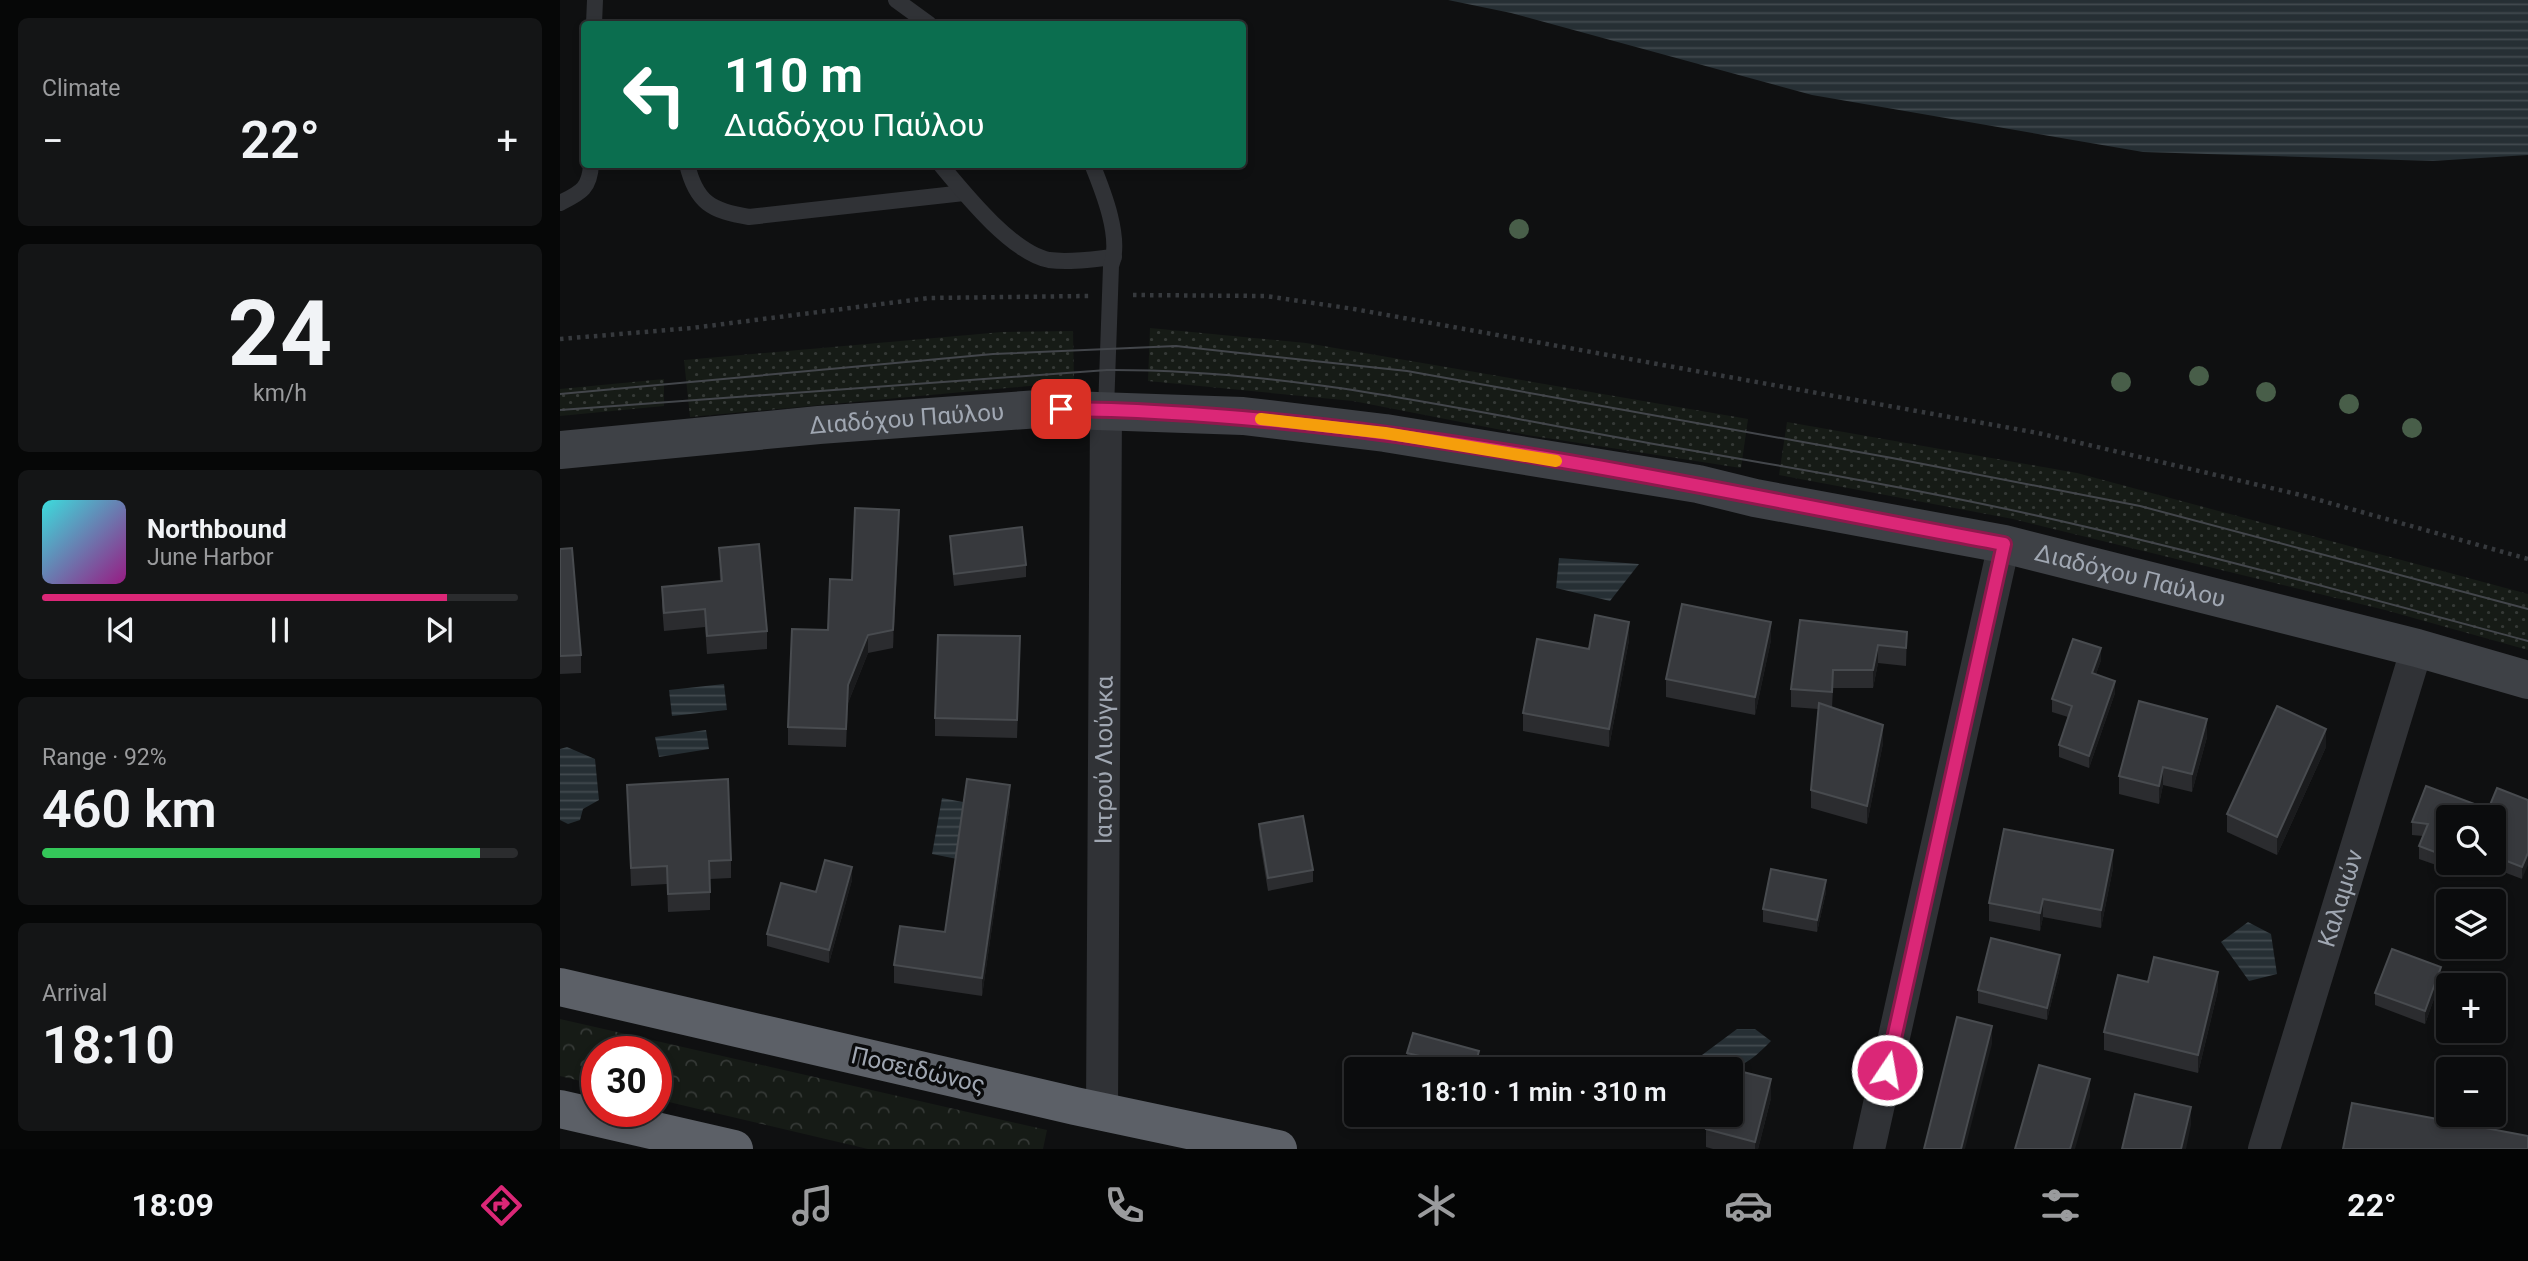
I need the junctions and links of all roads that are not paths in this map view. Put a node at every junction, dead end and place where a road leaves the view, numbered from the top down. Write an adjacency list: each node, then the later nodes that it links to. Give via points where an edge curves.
1 (595, 0): 3 (lane)
2 (896, 0): 4 (lane)
3 (594, 21)
4 (925, 21)
5 (591, 168): 10 (lane, via 580,193)
6 (688, 168): 9 (lane, via 703,200 722,213 749,217)
7 (943, 168): 9 (lane)
8 (1094, 168): 11 (lane, via 1108,202)
9 (964, 193): 11 (lane, via 1013,242 1032,254 1050,260)
10 (560, 203)
11 (1115, 257): 12 (lane)
12 (1106, 410): 13 (street, Διαδόχου Παύλου, via 1039,409 846,423); 14 (street, Διαδόχου Παύλου, via 1243,416 1385,433 1698,484); 19 (street, Ιατρού Λιούγκα)
13 (560, 450)
14 (2004, 544): 15 (street, Διαδόχου Παύλου); 22 (street)
15 (2417, 648): 16 (street, Διαδόχου Παύλου); 23 (street, Καλαμών)
16 (2528, 680)
17 (560, 987): 19 (highway, Ποσειδώνος)
18 (560, 1109): 20 (highway)
19 (1102, 1111): 21 (highway, Ποσειδώνος)
20 (734, 1149)
21 (1278, 1149)
22 (1869, 1149)
23 (2264, 1149)

